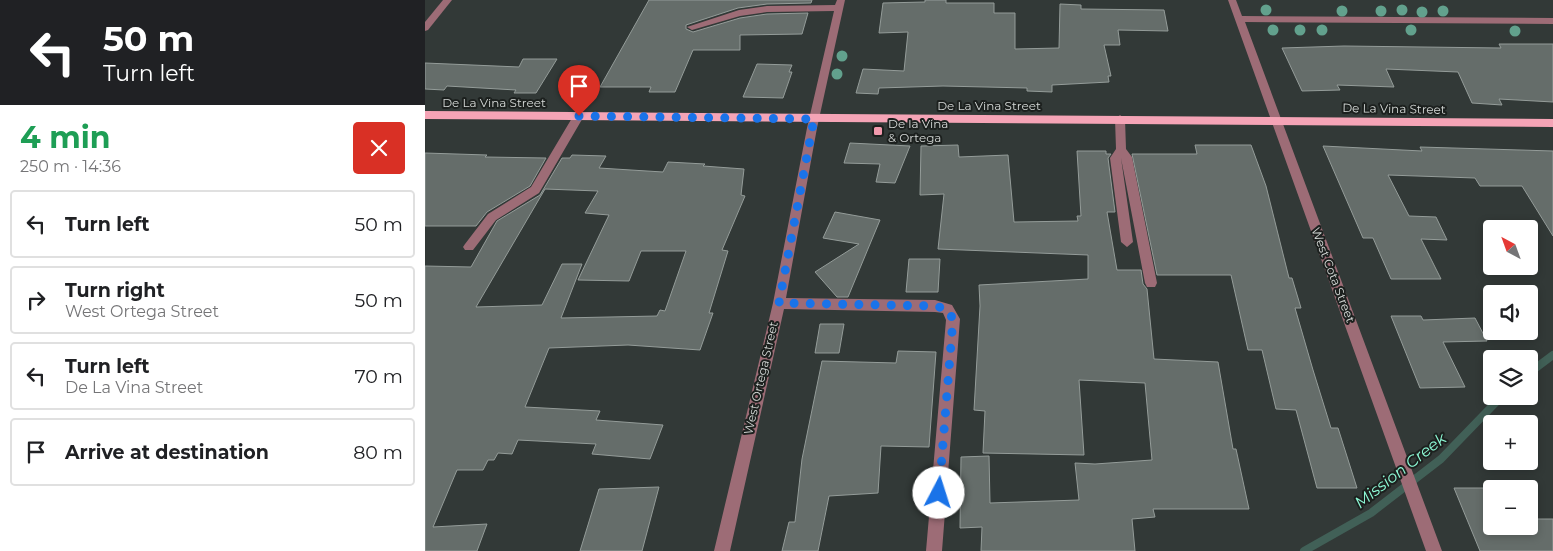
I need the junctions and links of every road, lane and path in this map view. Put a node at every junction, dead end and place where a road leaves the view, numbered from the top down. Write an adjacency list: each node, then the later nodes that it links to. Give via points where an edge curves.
1 (448, 0): 7 (street)
2 (1232, 0): 4 (street, West Cota Street)
3 (840, 4): 6 (street, via 739,13); 10 (street, West Ortega Street)
4 (1239, 19): 5 (street); 12 (street, West Cota Street)
5 (1553, 21)
6 (692, 27)
7 (425, 28)
8 (425, 115): 9 (main road, De La Vina Street)
9 (579, 116): 10 (main road, De La Vina Street); 16 (street, via 535,190 492,217)
10 (814, 119): 11 (main road, De La Vina Street); 18 (street, West Ortega Street)
11 (1120, 119): 12 (main road, De La Vina Street); 14 (street)
12 (1277, 121): 13 (main road, De La Vina Street); 21 (street, West Cota Street)
13 (1553, 123)
14 (1121, 150): 15 (street, via 1115,158); 17 (street, via 1127,156)
15 (1127, 242)
16 (469, 247)
17 (1151, 283)
18 (779, 303): 19 (street, West Ortega Street); 20 (street, via 935,306 947,309 953,319)
19 (722, 551)
20 (935, 551)
21 (1434, 551)

